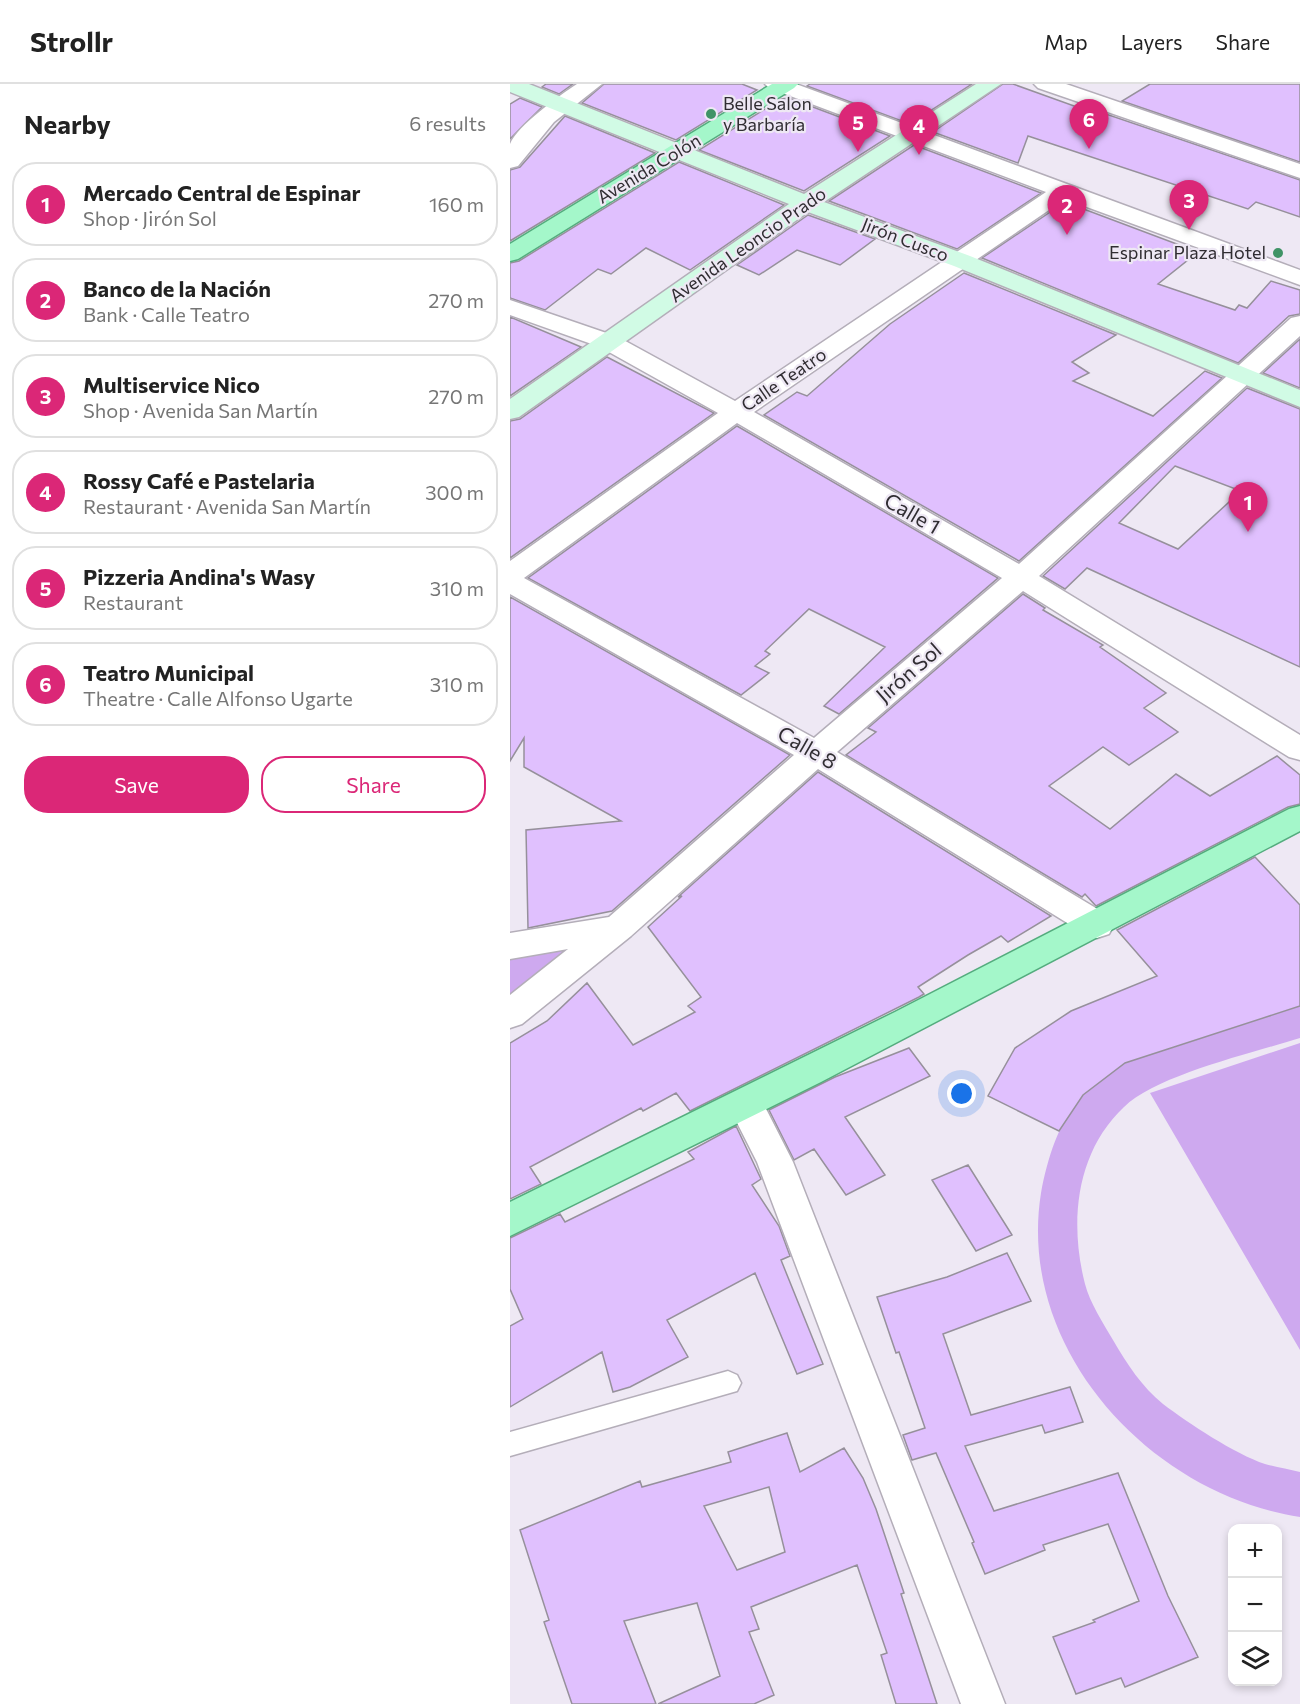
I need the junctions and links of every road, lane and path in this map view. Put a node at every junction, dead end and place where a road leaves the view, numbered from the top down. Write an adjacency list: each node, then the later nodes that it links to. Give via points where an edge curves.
1 (510, 84): 6 (street, Jirón Cusco)
2 (591, 84): 6 (street)
3 (990, 84): 7 (street, Avenida Leoncio Prado)
4 (1045, 84): 10 (street)
5 (782, 85): 7 (street); 8 (main road, Avenida Colón)
6 (560, 104): 8 (street, Jirón Cusco); 9 (street)
7 (911, 135): 11 (street); 12 (street, Avenida Leoncio Prado)
8 (679, 152): 12 (street, Jirón Cusco); 13 (main road, Avenida Colón)
9 (510, 161)
10 (1300, 171)
11 (1062, 191): 14 (street, Calle Teatro); 15 (street)
12 (806, 203): 14 (street, Jirón Cusco); 18 (street, Avenida Leoncio Prado)
13 (510, 254)
14 (962, 261): 19 (street, Jirón Cusco); 22 (street, Calle Teatro)
15 (1300, 278)
16 (510, 307): 18 (street, Calle 1)
17 (1300, 323): 19 (street, Jirón Sol)
18 (609, 342): 21 (street, Avenida Leoncio Prado); 22 (street, Calle 1)
19 (1242, 376): 20 (street, Jirón Cusco); 24 (street, Jirón Sol)
20 (1300, 399)
21 (510, 411)
22 (736, 412): 23 (street, Calle Teatro); 24 (street, Calle 1)
23 (510, 574)
24 (1021, 577): 26 (street, Calle 1); 27 (street, Jirón Sol)
25 (510, 582): 27 (street, Calle 8)
26 (1300, 749)
27 (816, 753): 29 (street, Calle 8); 30 (street, Jirón Sol)
28 (1300, 817): 29 (main road)
29 (1097, 925): 33 (main road)
30 (619, 927): 31 (street); 32 (street, Jirón Sol)
31 (510, 946)
32 (510, 1014)
33 (746, 1105): 34 (main road); 37 (street, via 775,1162)
34 (510, 1220)
35 (728, 1383): 36 (lane)
36 (510, 1444)
37 (983, 1704)

